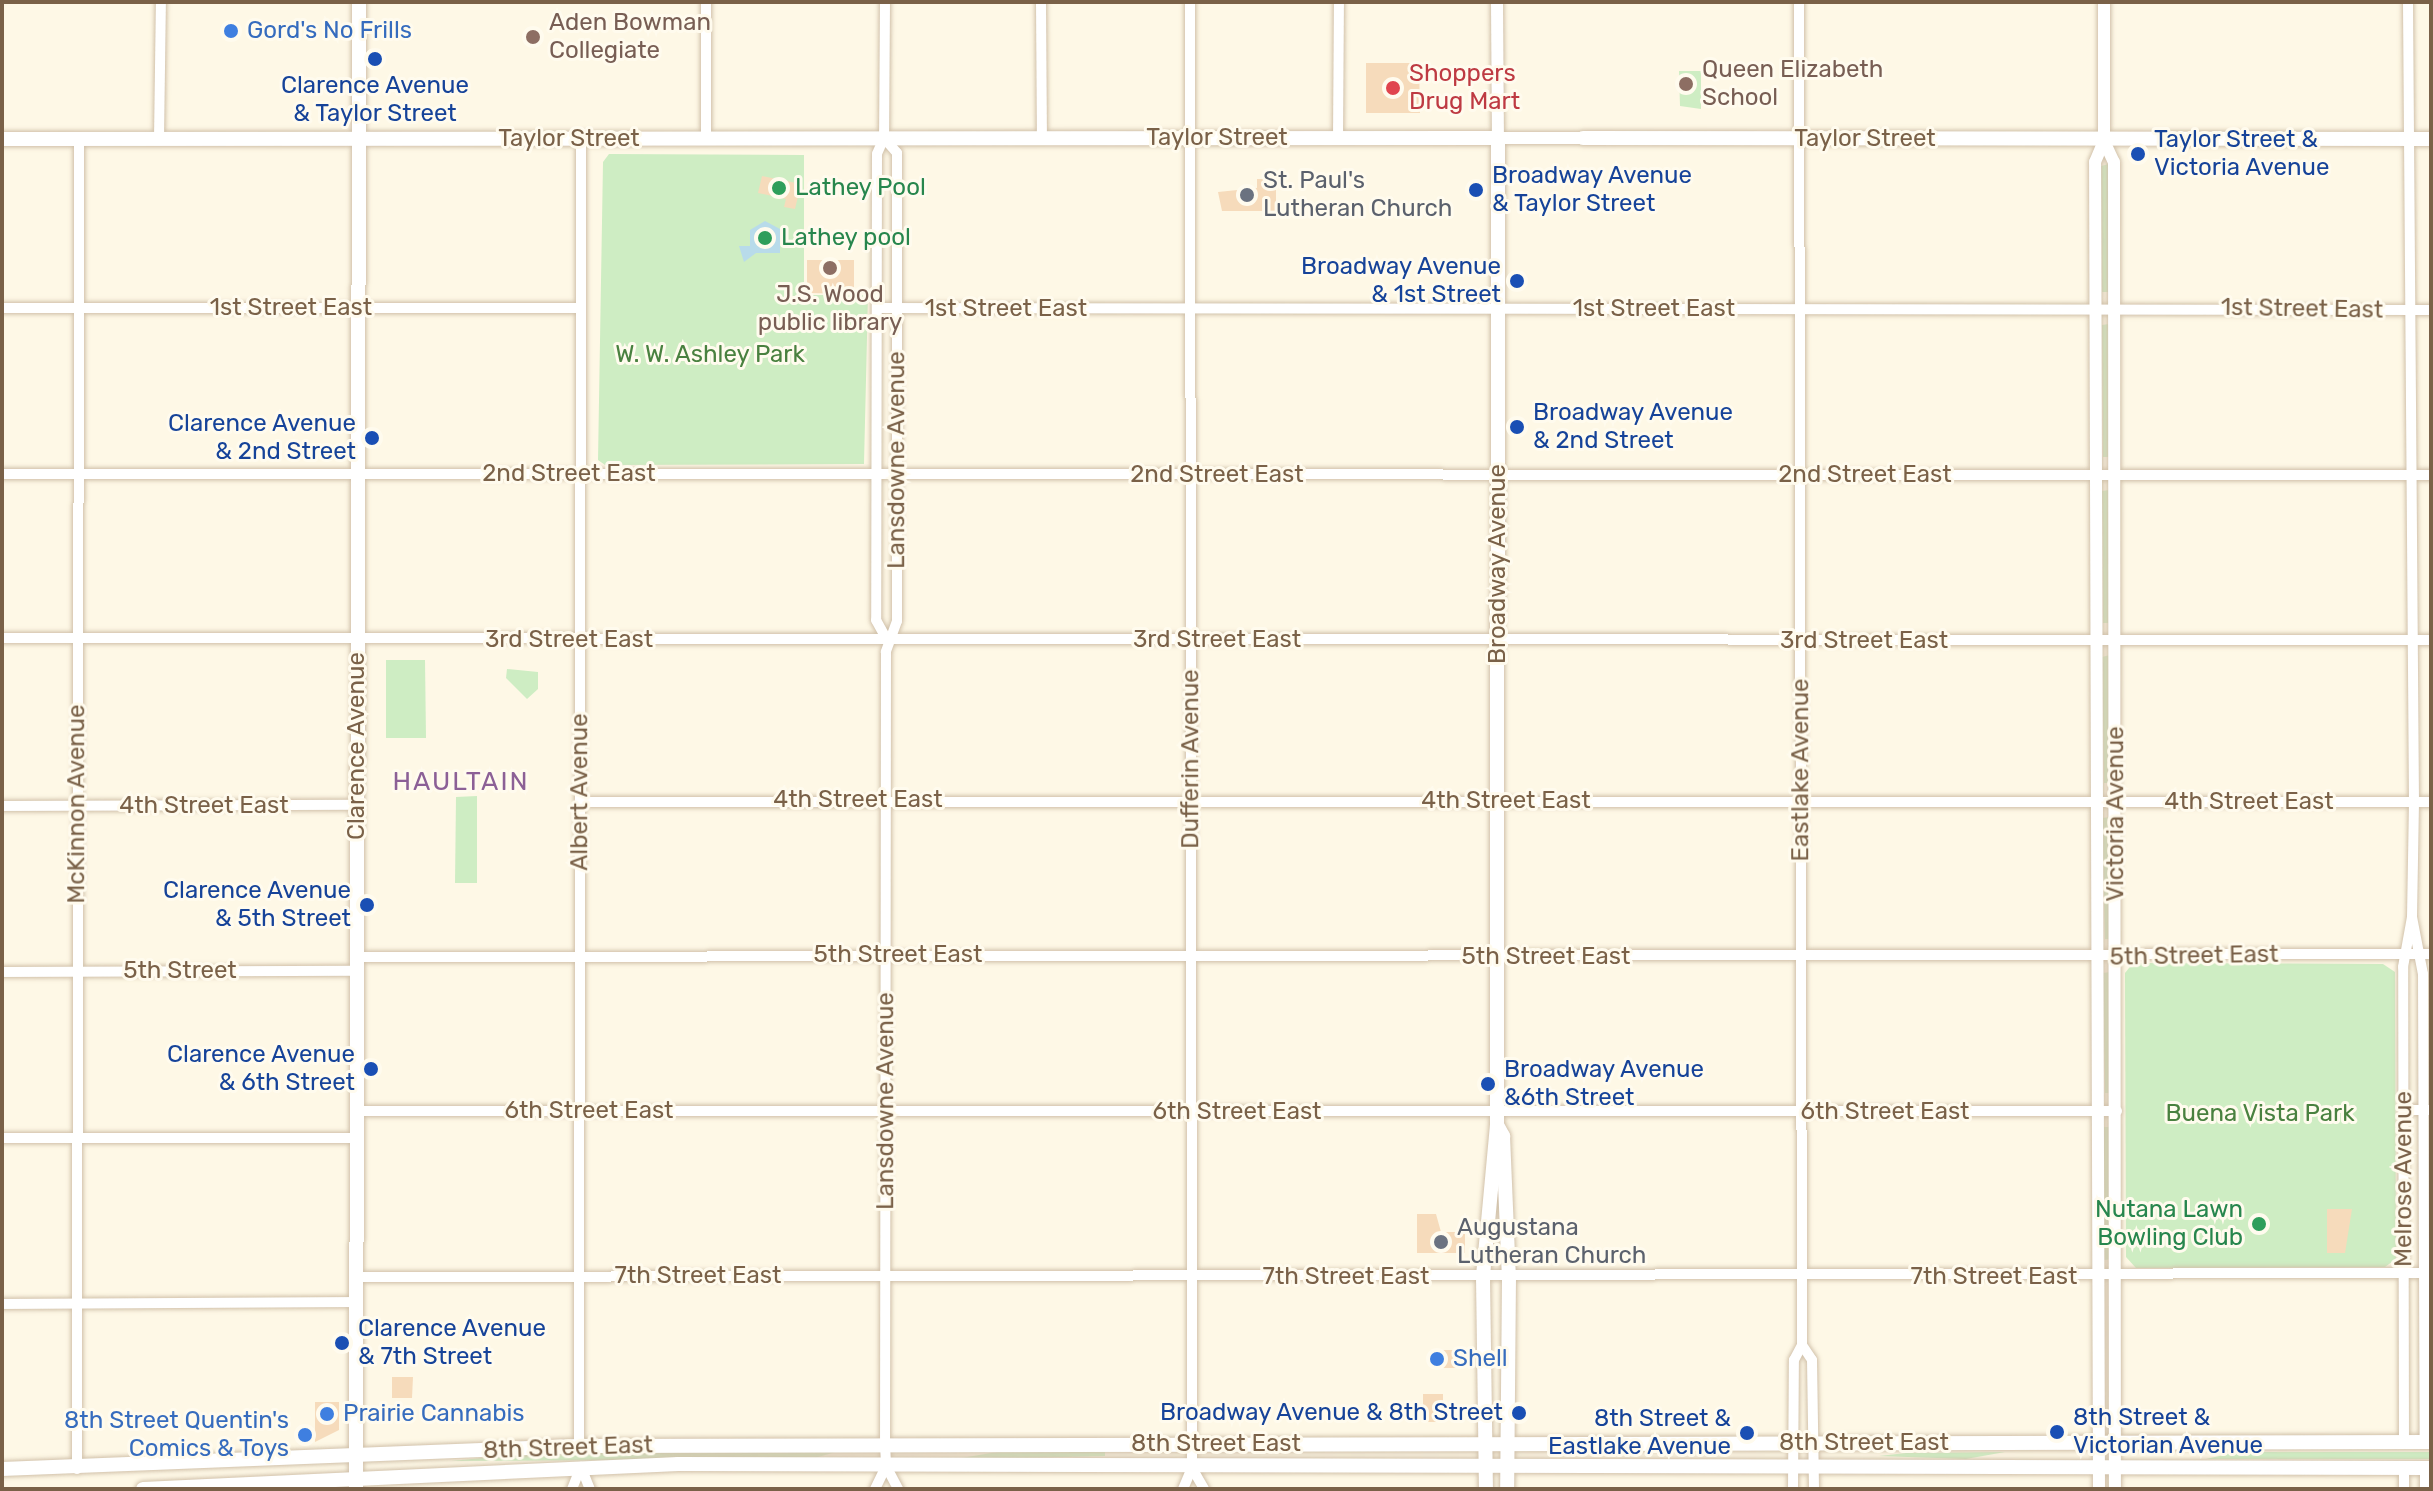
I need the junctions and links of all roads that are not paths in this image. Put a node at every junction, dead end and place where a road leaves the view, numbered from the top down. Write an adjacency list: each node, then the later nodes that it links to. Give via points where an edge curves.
1 (161, 2): 23 (street)
2 (359, 2): 12 (main road, Clarence Avenue)
3 (706, 2): 14 (street)
4 (885, 2): 15 (street, Lansdowne Avenue)
5 (1041, 2): 16 (street)
6 (1190, 2): 17 (street, Dufferin Avenue)
7 (1339, 2): 18 (street)
8 (1497, 2): 19 (street, Broadway Avenue)
9 (1799, 2): 24 (street, Eastlake Avenue)
10 (2104, 2): 27 (street, Victoria Avenue)
11 (2408, 2): 25 (street, Melrose Avenue)
12 (358, 138): 13 (main road, Taylor Street); 23 (main road, Taylor Street); 31 (main road, Clarence Avenue)
13 (581, 138): 14 (main road, Taylor Street); 32 (street, Albert Avenue)
14 (706, 138): 15 (main road, Taylor Street)
15 (884, 138): 16 (main road, Taylor Street); 33 (street, Lansdowne Avenue, via 877,154); 36 (street, Lansdowne Avenue, via 897,153)
16 (1042, 138): 17 (main road, Taylor Street)
17 (1192, 138): 18 (main road, Taylor Street); 37 (street, Dufferin Avenue)
18 (1338, 138): 19 (main road, Taylor Street)
19 (1498, 138): 20 (street, Taylor Street); 34 (main road, Broadway Avenue)
20 (1583, 138): 24 (main road, Taylor Street)
21 (2, 139): 22 (main road, Taylor Street)
22 (79, 139): 23 (main road, Taylor Street); 30 (street, McKinnon Avenue)
23 (159, 139)
24 (1801, 139): 27 (main road, Taylor Street); 38 (street, Eastlake Avenue)
25 (2408, 139): 26 (main road, Taylor Street); 27 (main road, Taylor Street); 39 (street, Melrose Avenue)
26 (2431, 139)
27 (2104, 141): 28 (street, Victoria Avenue, via 2114,162); 35 (street, Victoria Avenue, via 2095,162)
28 (2115, 307): 35 (street, 1st Street East); 39 (street, 1st Street East); 51 (street, Victoria Avenue)
29 (2, 308): 30 (street, 1st Street East)
30 (78, 308): 31 (street, 1st Street East); 42 (street, McKinnon Avenue)
31 (357, 308): 32 (street, 1st Street East); 43 (main road, Clarence Avenue)
32 (580, 308): 47 (street, Albert Avenue)
33 (877, 308): 36 (street, 1st Street East); 44 (street, Lansdowne Avenue)
34 (1499, 308): 37 (street, 1st Street East); 38 (street, 1st Street East); 49 (main road, Broadway Avenue)
35 (2095, 308): 38 (street, 1st Street East); 46 (street, Victoria Avenue)
36 (897, 309): 37 (street, 1st Street East); 45 (street, Lansdowne Avenue)
37 (1191, 309): 48 (street, Dufferin Avenue)
38 (1801, 309): 50 (street, Eastlake Avenue)
39 (2410, 309): 40 (street, 1st Street East); 52 (street, Melrose Avenue)
40 (2431, 310)
41 (2, 474): 42 (street, 2nd Street East)
42 (79, 474): 43 (street, 2nd Street East); 55 (street, McKinnon Avenue)
43 (358, 474): 47 (street, 2nd Street East); 56 (main road, Clarence Avenue)
44 (876, 474): 45 (street, 2nd Street East); 47 (street, 2nd Street East); 58 (street, Lansdowne Avenue, via 876,620)
45 (897, 474): 48 (street, 2nd Street East); 58 (street, Lansdowne Avenue, via 897,621)
46 (2096, 474): 50 (street, 2nd Street East); 51 (street, 2nd Street East); 64 (street, Victoria Avenue)
47 (581, 475): 57 (street, Albert Avenue)
48 (1192, 475): 49 (street, 2nd Street East); 59 (street, Dufferin Avenue)
49 (1498, 475): 50 (street, 2nd Street East); 62 (main road, Broadway Avenue)
50 (1802, 475): 63 (street, Eastlake Avenue)
51 (2116, 475): 52 (street, 2nd Street East); 65 (street, Victoria Avenue)
52 (2411, 475): 53 (street, 2nd Street East); 60 (street, Melrose Avenue)
53 (2431, 475)
54 (2, 638): 55 (street, 3rd Street East)
55 (78, 638): 56 (street, 3rd Street East); 77 (street, McKinnon Avenue)
56 (357, 640): 57 (street, 3rd Street East); 75 (main road, Clarence Avenue)
57 (580, 640): 58 (street, 3rd Street East); 72 (street, Albert Avenue)
58 (887, 640): 59 (street, 3rd Street East); 66 (street, Lansdowne Avenue)
59 (1191, 640): 62 (street, 3rd Street East); 67 (street, Dufferin Avenue)
60 (2412, 640): 61 (street, 3rd Street East); 65 (street, 3rd Street East); 74 (street, Melrose Avenue)
61 (2431, 640)
62 (1498, 641): 63 (street, 3rd Street East); 68 (main road, Broadway Avenue)
63 (1802, 641): 64 (street, 3rd Street East); 69 (street, Eastlake Avenue)
64 (2097, 641): 65 (street, 3rd Street East); 70 (street, Victoria Avenue)
65 (2116, 641): 71 (street, Victoria Avenue)
66 (886, 801): 67 (street, 4th Street East); 72 (street, 4th Street East); 83 (street, Lansdowne Avenue)
67 (1191, 801): 68 (street, 4th Street East); 84 (street, Dufferin Avenue)
68 (1497, 801): 69 (street, 4th Street East); 85 (main road, Broadway Avenue)
69 (1802, 801): 70 (street, 4th Street East); 86 (street, Eastlake Avenue)
70 (2098, 801): 71 (street, 4th Street East); 87 (street, Victoria Avenue)
71 (2116, 801): 74 (street, 4th Street East); 88 (street, Victoria Avenue)
72 (580, 802): 81 (street, Albert Avenue)
73 (2431, 802): 74 (street, 4th Street East)
74 (2414, 803): 78 (street, Melrose Avenue)
75 (357, 805): 77 (street, 4th Street East); 89 (main road, Clarence Avenue)
76 (2, 806): 77 (street, 4th Street East)
77 (78, 806): 91 (street, McKinnon Avenue)
78 (2412, 917): 79 (street, Melrose Avenue); 80 (street, Melrose Avenue)
79 (2404, 954): 80 (street, 5th Street East); 88 (street, 5th Street East); 92 (street, Melrose Avenue)
80 (2427, 954): 93 (street, Melrose Avenue)
81 (579, 955): 82 (street, 5th Street); 89 (street, 5th Street); 95 (street, Albert Avenue)
82 (661, 955): 83 (street, 5th Street East)
83 (886, 955): 84 (street, 5th Street East); 96 (street, Lansdowne Avenue)
84 (1192, 955): 85 (street, 5th Street East); 98 (street, Dufferin Avenue)
85 (1497, 956): 86 (street, 5th Street East); 101 (main road, Broadway Avenue)
86 (1801, 957): 87 (street, 5th Street East); 99 (street, Eastlake Avenue)
87 (2098, 957): 88 (street, 5th Street East); 100 (street, Victoria Avenue)
88 (2117, 957): 97 (street, Victoria Avenue)
89 (357, 964): 91 (street, 5th Street); 94 (main road, Clarence Avenue)
90 (2, 972): 91 (street, 5th Street)
91 (75, 972): 103 (street, McKinnon Avenue)
92 (2404, 1110): 93 (street); 106 (street, Melrose Avenue)
93 (2427, 1110): 105 (street, Melrose Avenue)
94 (357, 1111): 95 (street, 6th Street East); 104 (main road, Clarence Avenue)
95 (580, 1111): 96 (street, 6th Street East); 107 (street, Albert Avenue)
96 (886, 1111): 98 (street, 6th Street East); 112 (street, Lansdowne Avenue)
97 (2117, 1111): 100 (street, 6th Street East); 110 (street, Victoria Avenue)
98 (1191, 1112): 101 (street, 6th Street East); 115 (street, Dufferin Avenue)
99 (1802, 1112): 100 (street, 6th Street East); 101 (street, 6th Street East); 108 (street, Eastlake Avenue)
100 (2098, 1112): 109 (street, Victoria Avenue)
101 (1497, 1118): 113 (main road, Broadway Avenue); 114 (main road, Broadway Avenue, via 1503,1136)
102 (2, 1138): 103 (street)
103 (76, 1138): 104 (street); 118 (street, McKinnon Avenue)
104 (357, 1138): 111 (main road, Clarence Avenue)
105 (2428, 1273): 106 (street, 7th Street East); 121 (street, Melrose Avenue)
106 (2404, 1274): 110 (street, 7th Street East); 120 (street, Melrose Avenue)
107 (579, 1275): 111 (street, 7th Street East); 112 (street, 7th Street East); 130 (street, Albert Avenue)
108 (1802, 1276): 109 (street, 7th Street East); 114 (street, 7th Street East); 119 (street, Eastlake Avenue)
109 (2100, 1276): 110 (street, 7th Street East); 126 (street, Victoria Avenue)
110 (2118, 1276): 127 (street, Victoria Avenue)
111 (356, 1277): 116 (main road, Clarence Avenue)
112 (886, 1277): 115 (street, 7th Street East); 128 (street, Lansdowne Avenue)
113 (1483, 1277): 114 (street, 7th Street East); 115 (street, 7th Street East); 122 (main road, Broadway Avenue)
114 (1509, 1277): 123 (main road, Broadway Avenue)
115 (1191, 1278): 129 (street, Dufferin Avenue)
116 (356, 1302): 118 (street); 131 (main road, Clarence Avenue)
117 (2, 1304): 118 (street)
118 (77, 1304): 141 (street, McKinnon Avenue)
119 (1802, 1345): 124 (street, Eastlake Avenue, via 1794,1360); 125 (street, Eastlake Avenue, via 1812,1360)
120 (2404, 1442): 121 (main road, 8th Street East); 127 (main road, 8th Street East)
121 (2428, 1442)
122 (1485, 1443): 123 (main road, 8th Street East); 129 (main road, 8th Street East); 142 (main road, Broadway Avenue)
123 (1508, 1443): 124 (main road, 8th Street East); 143 (main road, Broadway Avenue)
124 (1794, 1443): 125 (main road, 8th Street East); 144 (street, Eastlake Avenue)
125 (1813, 1443): 126 (main road, 8th Street East); 135 (street, Eastlake Avenue)
126 (2099, 1443): 127 (main road, 8th Street East); 136 (street, Victoria Avenue)
127 (2119, 1443): 137 (street, Victoria Avenue)
128 (885, 1444): 129 (main road, 8th Street East); 130 (main road, 8th Street East); 132 (street, Lansdowne Avenue)
129 (1192, 1444): 134 (street, Dufferin Avenue)
130 (579, 1446): 131 (main road, 8th Street East)
131 (357, 1455): 141 (main road, 8th Street East); 145 (main road, Clarence Avenue)
132 (886, 1466): 133 (main road, 8th Street East); 134 (main road, 8th Street East); 149 (street, Lansdowne Avenue); 150 (street, Lansdowne Avenue)
133 (581, 1467): 145 (main road, 8th Street East); 147 (street); 148 (street)
134 (1192, 1468): 142 (main road, 8th Street East); 151 (street, Dufferin Avenue); 152 (street, Dufferin Avenue)
135 (1814, 1468): 136 (main road, 8th Street East); 144 (main road, 8th Street East); 156 (street, Eastlake Avenue)
136 (2099, 1468): 137 (main road, 8th Street East); 157 (street, Victoria Avenue)
137 (2116, 1468): 138 (main road, 8th Street East); 158 (street, Victoria Avenue)
138 (2404, 1468): 139 (main road, 8th Street East); 159 (street)
139 (2428, 1468): 160 (street)
140 (2, 1469): 141 (main road, 8th Street East)
141 (77, 1469)
142 (1485, 1469): 143 (main road, 8th Street East); 153 (main road, Broadway Avenue)
143 (1507, 1469): 144 (main road, 8th Street East); 154 (main road, Broadway Avenue)
144 (1793, 1469): 155 (street, Eastlake Avenue)
145 (356, 1483): 146 (main road, 8th Street East)
146 (143, 1489)
147 (572, 1489)
148 (590, 1489)
149 (875, 1489)
150 (898, 1489)
151 (1183, 1489)
152 (1204, 1489)
153 (1486, 1489)
154 (1507, 1489)
155 (1793, 1489)
156 (1814, 1489)
157 (2099, 1489)
158 (2115, 1489)
159 (2404, 1489)
160 (2425, 1489)

